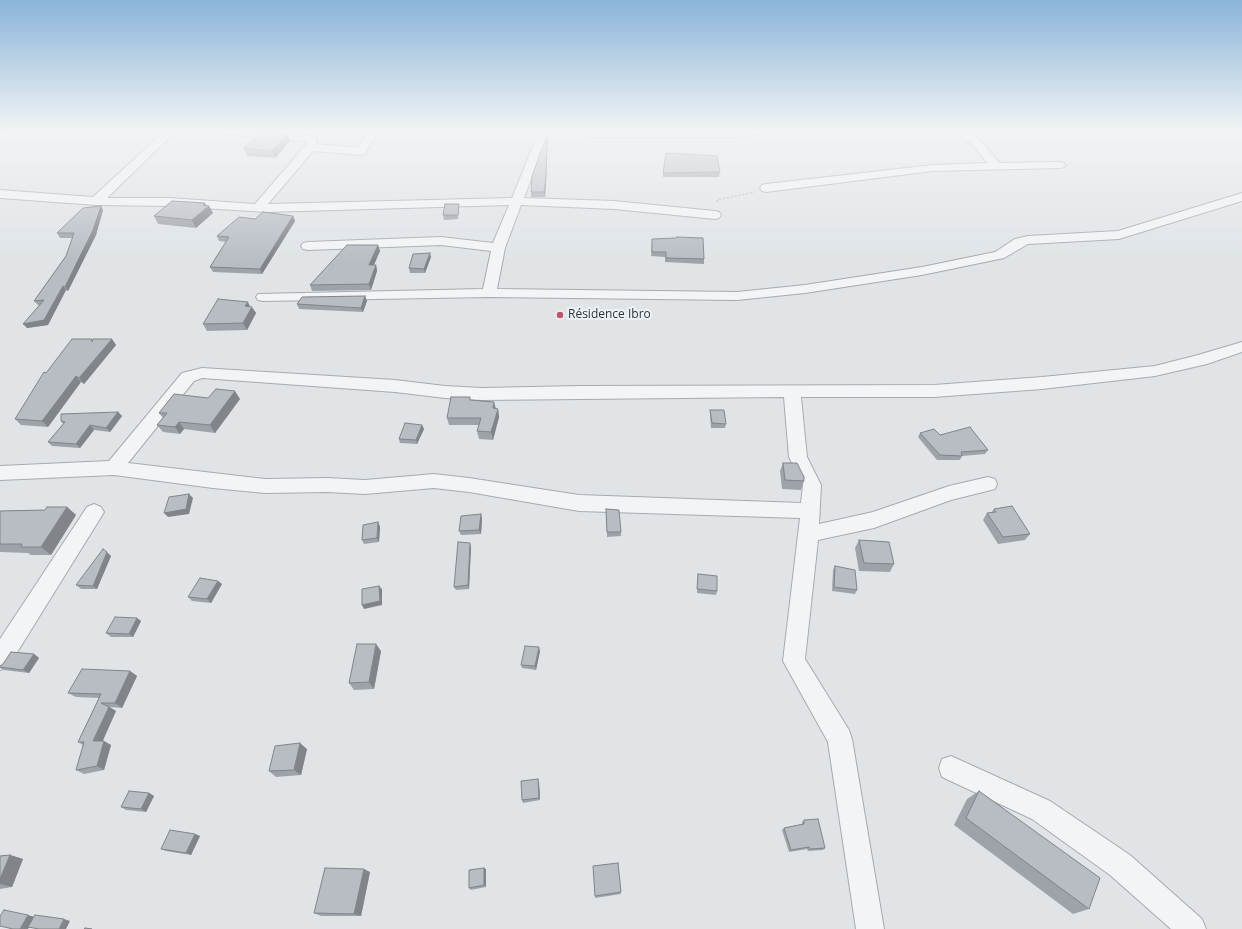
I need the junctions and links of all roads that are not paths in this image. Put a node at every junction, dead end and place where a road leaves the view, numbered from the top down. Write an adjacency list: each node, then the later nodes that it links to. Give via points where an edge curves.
1 (125, 174): 8 (street)
2 (286, 174): 10 (street)
3 (527, 174): 9 (street)
4 (881, 174): 5 (street)
5 (766, 188)
6 (0, 194): 8 (street)
7 (1242, 197): 14 (street, via 1119,235 1028,240 999,255 922,271 805,289 737,296)
8 (96, 201): 10 (street)
9 (516, 201): 10 (street); 11 (street, via 614,205); 13 (street)
10 (259, 207)
11 (715, 215)
12 (308, 246): 13 (street, via 441,241)
13 (498, 248): 14 (street)
14 (489, 293): 15 (street)
15 (263, 297)
16 (1242, 347): 17 (street, via 1155,371 1042,383 934,391)
17 (792, 391): 18 (street, via 482,394 202,373 188,377); 21 (street, via 798,458 812,486)
18 (114, 468): 19 (street); 21 (street, via 265,486 365,487 434,481 579,503)
19 (0, 473)
20 (988, 484): 23 (street, via 949,493 874,520)
21 (810, 511): 23 (street)
22 (94, 512): 24 (street)
23 (809, 534): 26 (street, via 794,661 840,739)
24 (0, 659)
25 (951, 768): 27 (street, via 1041,810 1120,865)
26 (870, 929)
27 (1192, 929)

